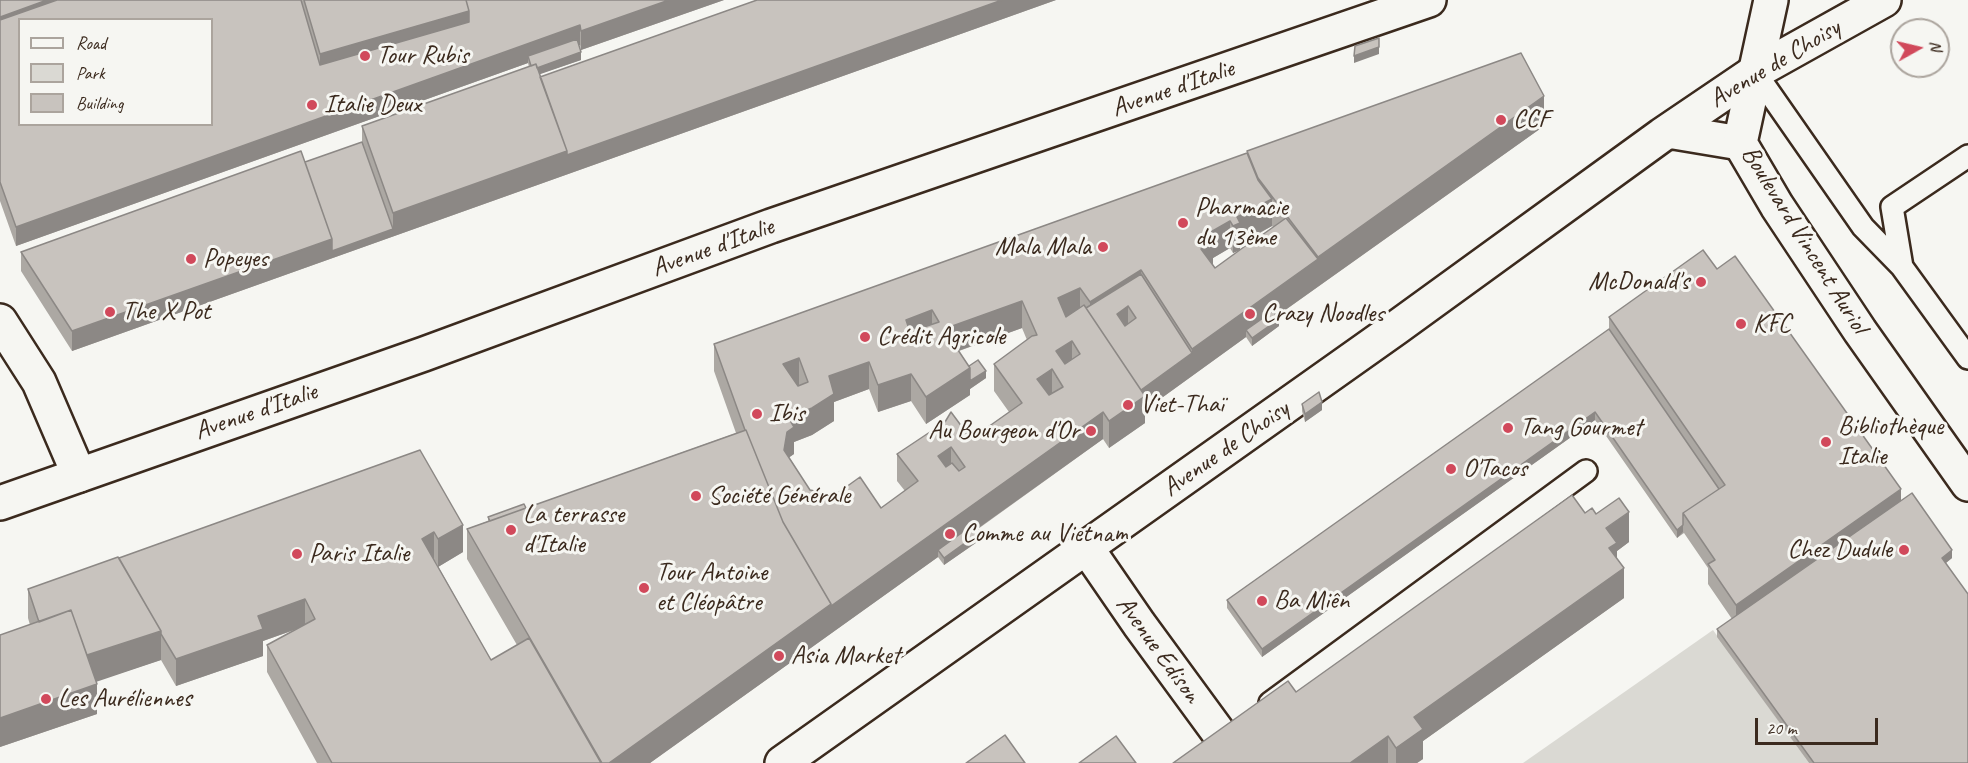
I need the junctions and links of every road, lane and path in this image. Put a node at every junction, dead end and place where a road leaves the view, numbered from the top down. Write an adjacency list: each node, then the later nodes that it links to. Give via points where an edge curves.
1 (1429, 0): 12 (main road, Avenue d'Italie, via 771,226)
2 (1771, 0): 4 (main road)
3 (1884, 0): 4 (main road, Avenue de Choisy)
4 (1755, 72): 5 (main road, Avenue de Choisy); 6 (main road, Boulevard Vincent Auriol); 8 (lane, Boulevard Vincent Auriol, via 1863,227)
5 (1668, 131): 6 (main road, Avenue de Choisy); 15 (main road, Avenue de Choisy)
6 (1740, 143): 13 (main road, Boulevard Vincent Auriol, via 1860,331)
7 (1968, 156): 8 (lane, via 1892,207)
8 (1902, 267): 10 (lane, Boulevard Vincent Auriol)
9 (0, 321): 12 (main road, via 39,382)
10 (1968, 358)
11 (1586, 471): 16 (lane)
12 (79, 475): 14 (main road, Avenue d'Italie)
13 (1968, 484)
14 (0, 502)
15 (1086, 547): 16 (main road, Avenue Edison, via 1139,624); 17 (main road, Avenue de Choisy)
16 (1231, 735)
17 (782, 763)

